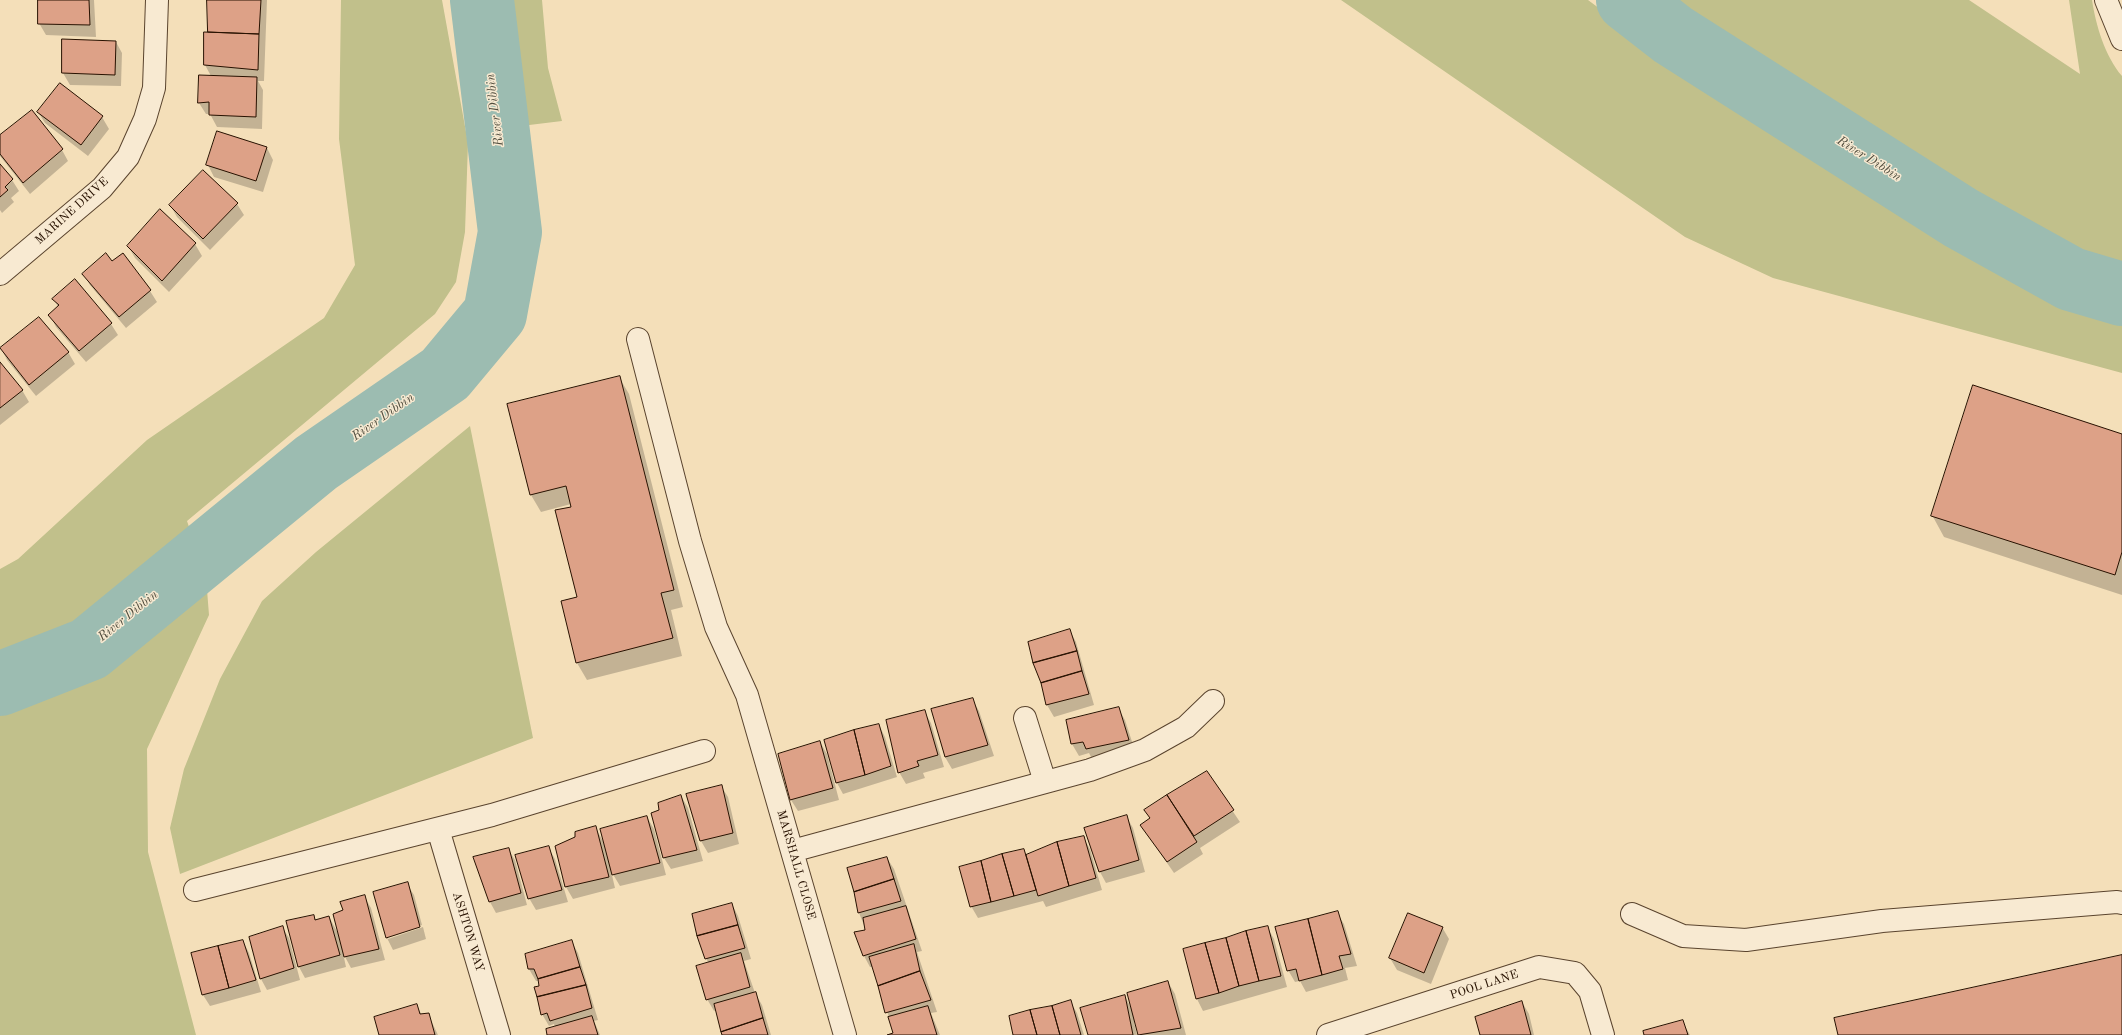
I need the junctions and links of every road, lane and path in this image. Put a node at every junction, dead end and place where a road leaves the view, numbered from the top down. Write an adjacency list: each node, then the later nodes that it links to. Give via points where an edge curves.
1 (157, 0): 4 (street, MARINE DRIVE, via 154,88 145,119 128,157 102,188)
2 (2106, 0): 3 (street)
3 (2122, 39)
4 (0, 274)
5 (638, 339): 11 (street, MARSHALL CLOSE, via 690,541 716,627 747,695)
6 (1213, 700): 9 (street, via 1186,727 1145,750 1090,770)
7 (1025, 718): 9 (street)
8 (704, 751): 10 (street)
9 (1045, 782): 11 (street)
10 (438, 829): 12 (street); 15 (street, ASHTON WAY)
11 (792, 852): 16 (street, MARSHALL CLOSE)
12 (195, 890)
13 (2122, 903): 14 (street, via 1882,921 1746,940 1683,936)
14 (1632, 914)
15 (499, 1035)
16 (845, 1035)
17 (1328, 1035): 18 (street, POOL LANE, via 1540,967 1575,973 1590,991)
18 (1603, 1035)

